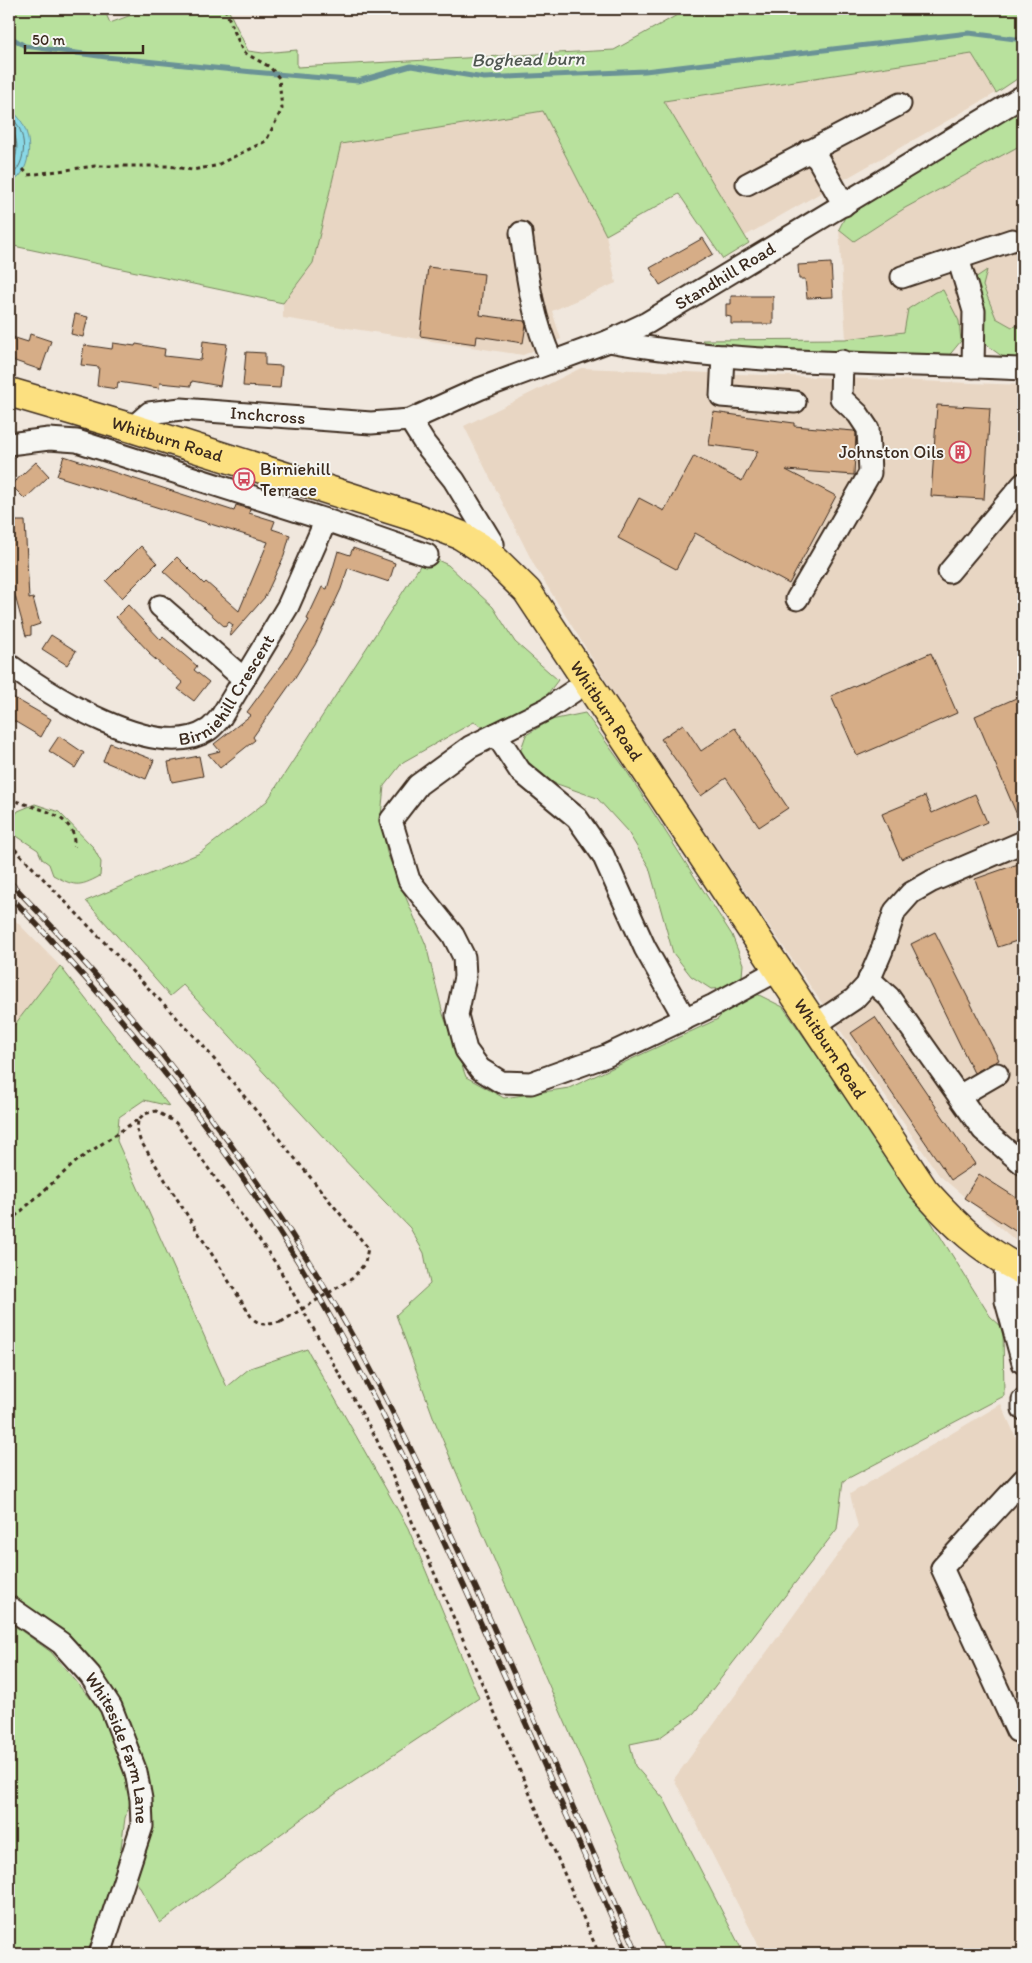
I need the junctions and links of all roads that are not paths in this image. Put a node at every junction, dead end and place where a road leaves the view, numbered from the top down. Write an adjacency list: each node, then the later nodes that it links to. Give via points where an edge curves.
1 (1023, 96): 5 (street, Standhill Road)
2 (900, 104): 3 (street)
3 (808, 151): 4 (street); 5 (street, via 818,159)
4 (747, 184)
5 (844, 205): 10 (street, Standhill Road, via 647,323)
6 (521, 233): 12 (street, via 535,312)
7 (1012, 240): 8 (street)
8 (958, 258): 9 (street); 14 (street, via 974,311)
9 (902, 277)
10 (609, 341): 11 (street); 12 (street, Standhill Road)
11 (723, 356): 13 (street); 17 (street, via 721,396)
12 (552, 361): 18 (street, Standhill Road)
13 (842, 361): 14 (street); 26 (street, via 841,398 858,414 868,430 870,473)
14 (973, 366): 15 (street)
15 (1023, 369)
16 (9, 392): 19 (main road, Whitburn Road)
17 (795, 402)
18 (410, 420): 19 (street, Inchcross, via 371,423 181,409 149,413); 23 (street, via 454,480 493,544)
19 (132, 428): 23 (main road, Whitburn Road, via 414,517 460,535)
20 (9, 444): 22 (street, via 49,439 77,441)
21 (1023, 484): 25 (street)
22 (326, 520): 24 (street); 29 (street, Birniehill Crescent, via 288,606)
23 (487, 552): 30 (main road, Whitburn Road, via 527,591)
24 (427, 555)
25 (949, 572)
26 (797, 599)
27 (160, 606): 29 (street)
28 (9, 664): 29 (street, Birniehill Crescent, via 64,703 107,724 170,740 190,738 208,730 221,717)
29 (244, 679)
30 (587, 682): 31 (street, via 547,708); 33 (main road, Whitburn Road)
31 (496, 734): 35 (street, via 520,771 577,818 603,855 644,948); 35 (street, via 470,748 418,785 391,820 409,880 454,935 464,957 465,977 457,1015 466,1050 480,1069 501,1082 531,1083 606,1056)
32 (1023, 842): 34 (street, via 911,893 895,910)
33 (778, 970): 35 (street); 36 (main road, Whitburn Road)
34 (869, 979): 36 (street, via 854,999); 38 (street, via 889,997)
35 (685, 1019)
36 (815, 1025): 40 (main road, Whitburn Road, via 924,1190 977,1244)
37 (997, 1074): 38 (street)
38 (959, 1096): 39 (street, via 982,1130)
39 (1023, 1164)
40 (1014, 1267): 41 (street, via 1006,1300)
41 (1023, 1363)
42 (1023, 1400): 43 (street)
43 (1023, 1409)
44 (1023, 1480): 46 (street, via 942,1568)
45 (9, 1607): 47 (street, Whiteside Farm Lane, via 61,1643 90,1675 111,1707 136,1772 142,1826)
46 (1017, 1731)
47 (100, 1954)

